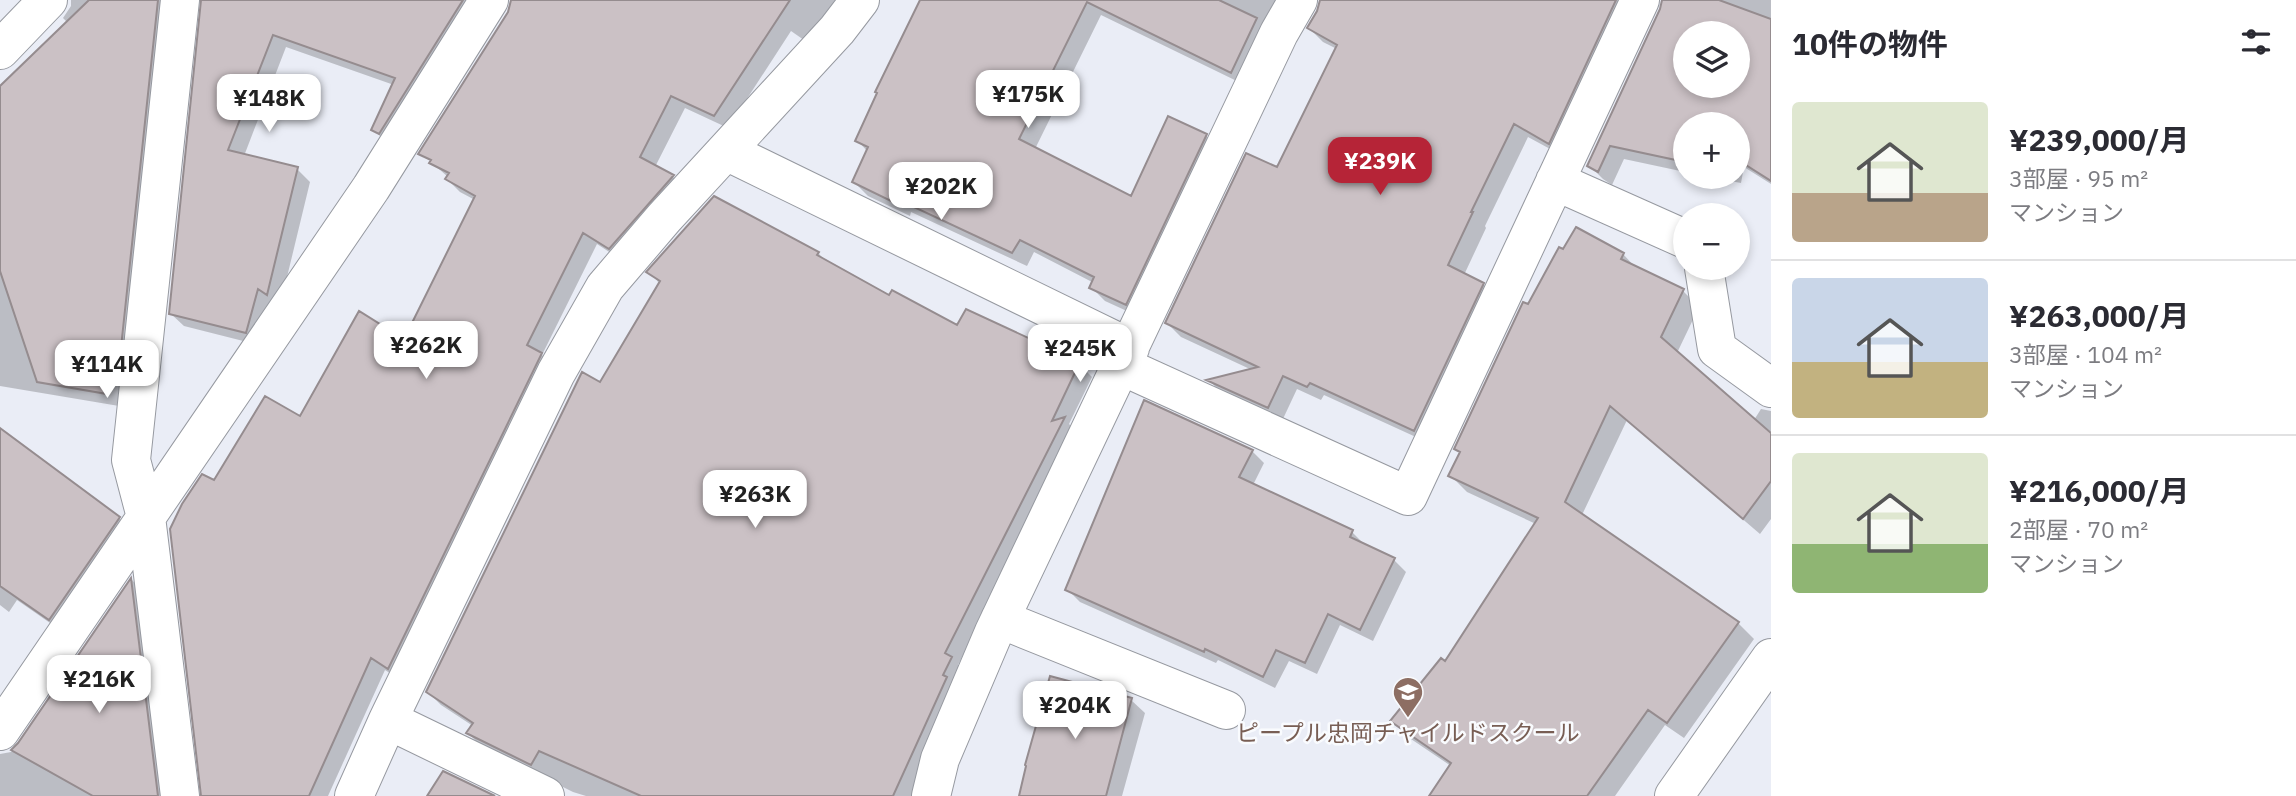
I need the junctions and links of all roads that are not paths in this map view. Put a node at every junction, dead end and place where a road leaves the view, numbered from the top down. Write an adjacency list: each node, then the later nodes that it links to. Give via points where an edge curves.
1 (180, 0): 14 (street, via 131,460)
2 (489, 0): 14 (street, via 371,188)
3 (860, 0): 8 (street)
4 (1298, 0): 12 (street)
5 (1640, 0): 9 (street)
6 (24, 11): 7 (street)
7 (0, 50)
8 (726, 151): 12 (street); 18 (street, via 605,287 556,373)
9 (1555, 181): 10 (street); 12 (street, via 1408,496)
10 (1673, 234)
11 (1706, 280): 13 (street, via 1717,348)
12 (1126, 357): 15 (street)
13 (1771, 388)
14 (146, 517): 19 (street); 20 (street)
15 (1000, 619): 17 (street); 23 (street, via 940,759)
16 (1771, 657): 24 (street)
17 (1226, 710)
18 (388, 720): 21 (street); 22 (street)
19 (0, 731)
20 (180, 796)
21 (355, 796)
22 (545, 796)
23 (931, 796)
24 (1674, 796)

